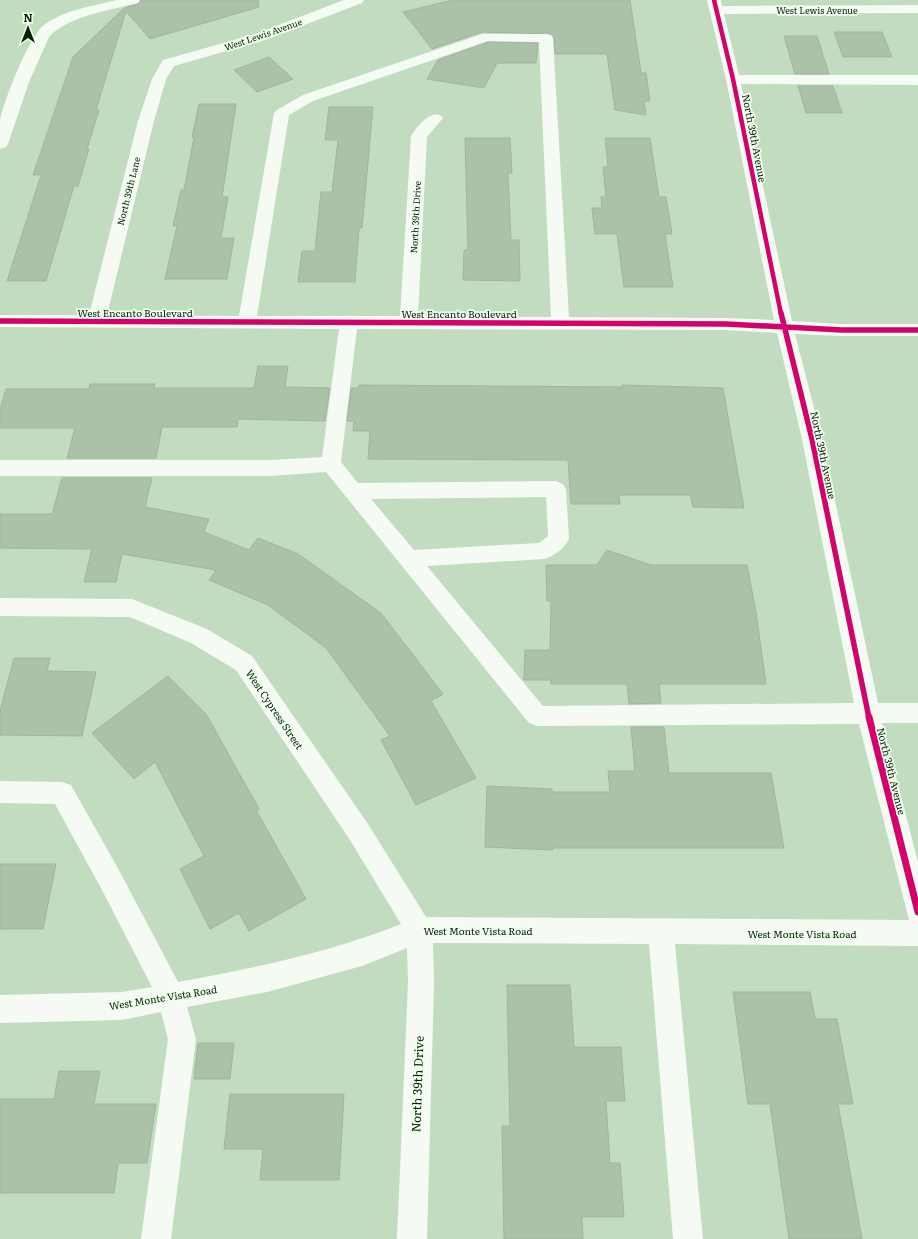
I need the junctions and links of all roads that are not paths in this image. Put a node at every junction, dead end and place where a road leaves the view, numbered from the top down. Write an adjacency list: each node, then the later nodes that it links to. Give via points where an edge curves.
1 (133, 0): 10 (street, via 89,12 48,29 35,49)
2 (357, 0): 6 (street, West Lewis Avenue, via 260,37)
3 (715, 5): 4 (street, West Lewis Avenue); 7 (street, North 39th Avenue)
4 (859, 5): 5 (street, West Lewis Avenue)
5 (918, 9)
6 (168, 63): 12 (street, North 39th Lane, via 159,79 146,121)
7 (733, 79): 8 (street); 17 (street, North 39th Avenue)
8 (918, 80)
9 (435, 118): 15 (street, North 39th Drive, via 419,136)
10 (0, 144)
11 (0, 321): 12 (street, West Encanto Boulevard)
12 (96, 322): 13 (street, West Encanto Boulevard)
13 (247, 322): 14 (street, West Encanto Boulevard); 16 (street, via 282,113 308,98 487,37 546,38)
14 (349, 323): 15 (street, West Encanto Boulevard); 19 (street)
15 (409, 323): 16 (street, West Encanto Boulevard)
16 (560, 324): 17 (street, West Encanto Boulevard, via 726,324)
17 (784, 327): 18 (street, West Encanto Boulevard); 24 (street, North 39th Avenue, via 812,439)
18 (918, 330)
19 (331, 464): 20 (street, via 270,468); 21 (street)
20 (0, 468)
21 (352, 491): 22 (street); 22 (street, via 556,490 560,539 544,551)
22 (408, 559): 24 (street, via 537,716)
23 (0, 607): 28 (street, West Cypress Street, via 132,608 199,636 244,663 359,832)
24 (868, 713): 25 (street); 27 (street, North 39th Avenue)
25 (918, 713)
26 (0, 792): 31 (street, via 62,793 111,880)
27 (918, 912)
28 (419, 930): 29 (street, West Monte Vista Road); 31 (street, West Monte Vista Road, via 362,953 274,977); 34 (street, North 39th Drive, via 420,983)
29 (661, 932): 30 (street, West Monte Vista Road); 35 (street)
30 (918, 933)
31 (171, 998): 32 (street, West Monte Vista Road, via 122,1006); 33 (street, via 182,1039)
32 (0, 1009)
33 (156, 1239)
34 (412, 1239)
35 (688, 1239)

